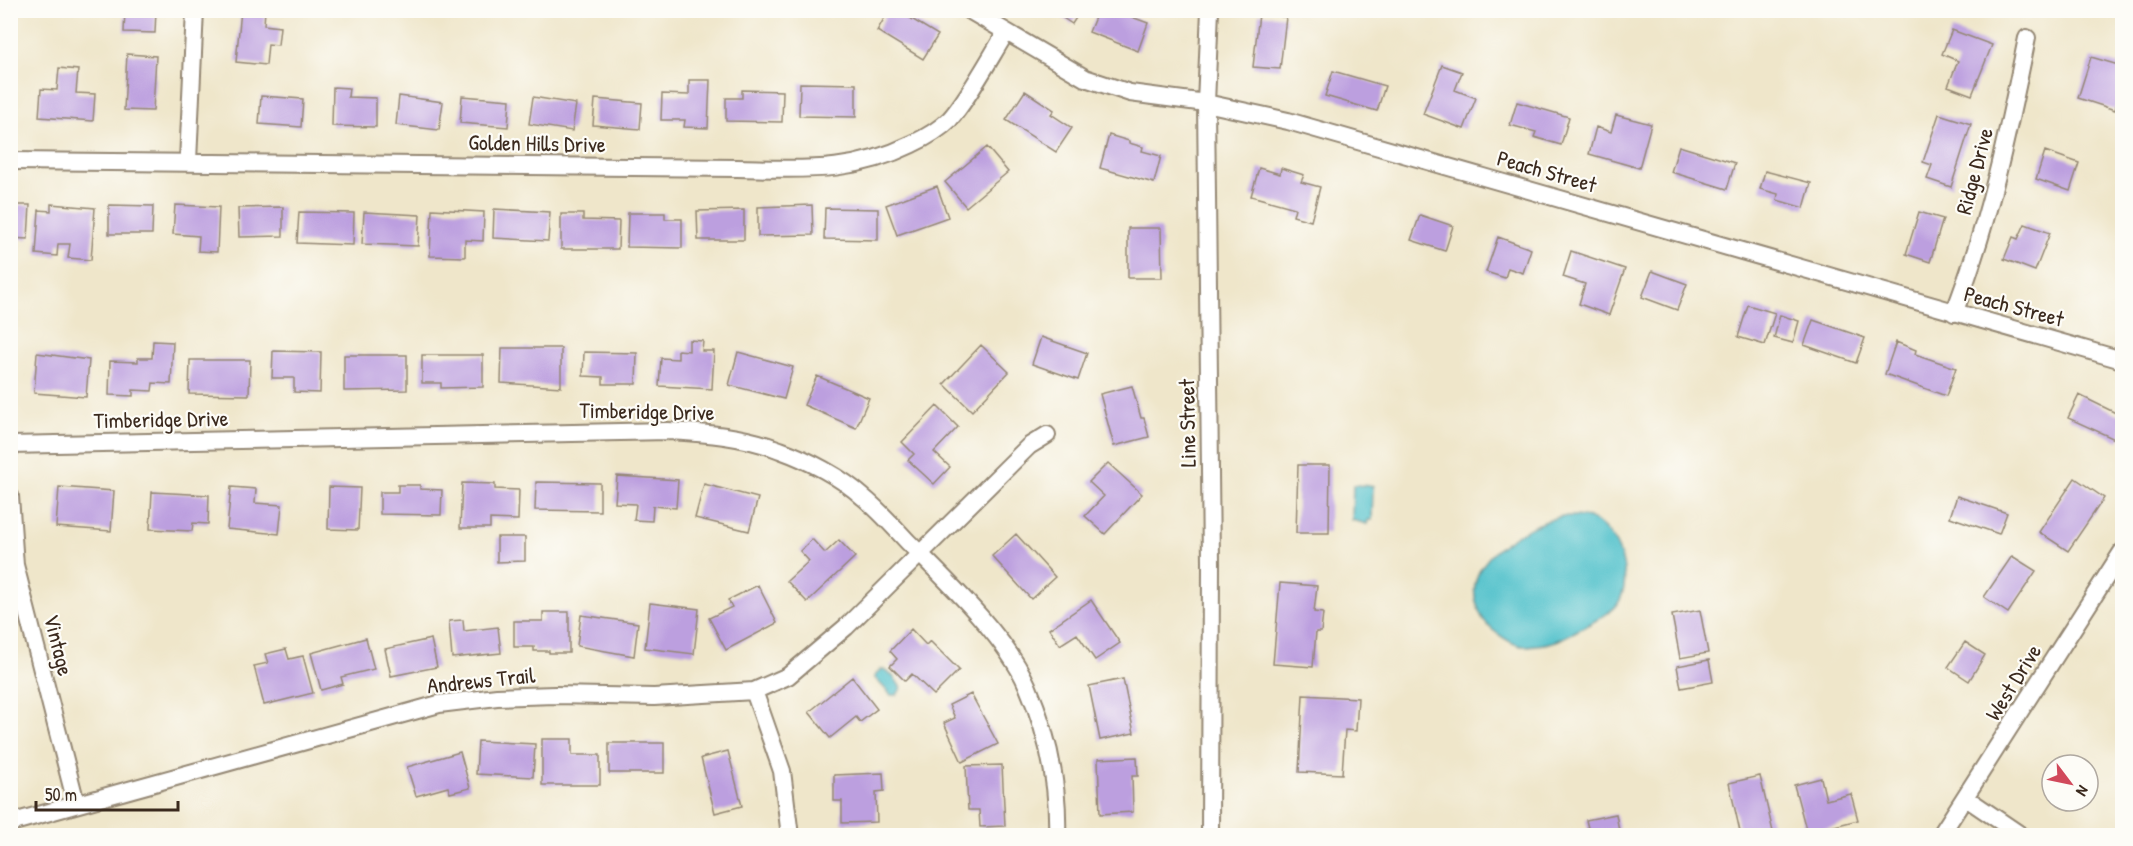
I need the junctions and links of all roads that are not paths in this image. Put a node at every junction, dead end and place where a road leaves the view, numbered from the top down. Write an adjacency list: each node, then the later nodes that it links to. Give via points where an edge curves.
1 (195, 10): 8 (street)
2 (969, 10): 4 (street, Peach Street)
3 (1210, 10): 6 (street, Line Street)
4 (1005, 34): 6 (street, Peach Street, via 1085,78 1130,93); 8 (street, Golden Hills Drive, via 950,119 925,138 882,159 854,165 748,168)
5 (2027, 38): 9 (street, Ridge Drive, via 2001,167 1971,270)
6 (1206, 103): 9 (street, Peach Street, via 1288,121 1479,174); 22 (street, Line Street)
7 (10, 161): 8 (street, Golden Hills Drive)
8 (188, 161)
9 (1954, 313): 10 (street, Peach Street)
10 (2122, 360)
11 (1047, 435): 15 (street, Andrews Trail, via 1029,446)
12 (10, 445): 15 (street, Timberidge Drive, via 593,432 722,434 780,450 827,472 863,496)
13 (10, 496): 18 (street, Vintage, via 15,565)
14 (2122, 552): 17 (street, West Drive)
15 (921, 555): 16 (street, Andrews Trail, via 788,676); 21 (street, Timberidge Drive, via 967,602 1008,653 1026,683 1055,772)
16 (754, 691): 18 (street, Andrews Trail, via 654,697 497,697 439,704); 20 (street, via 783,771)
17 (1966, 798): 23 (street, West Drive); 24 (street)
18 (76, 803): 19 (street, Andrews Trail)
19 (10, 823)
20 (790, 836)
21 (1057, 836)
22 (1210, 836)
23 (1940, 836)
24 (2022, 836)

